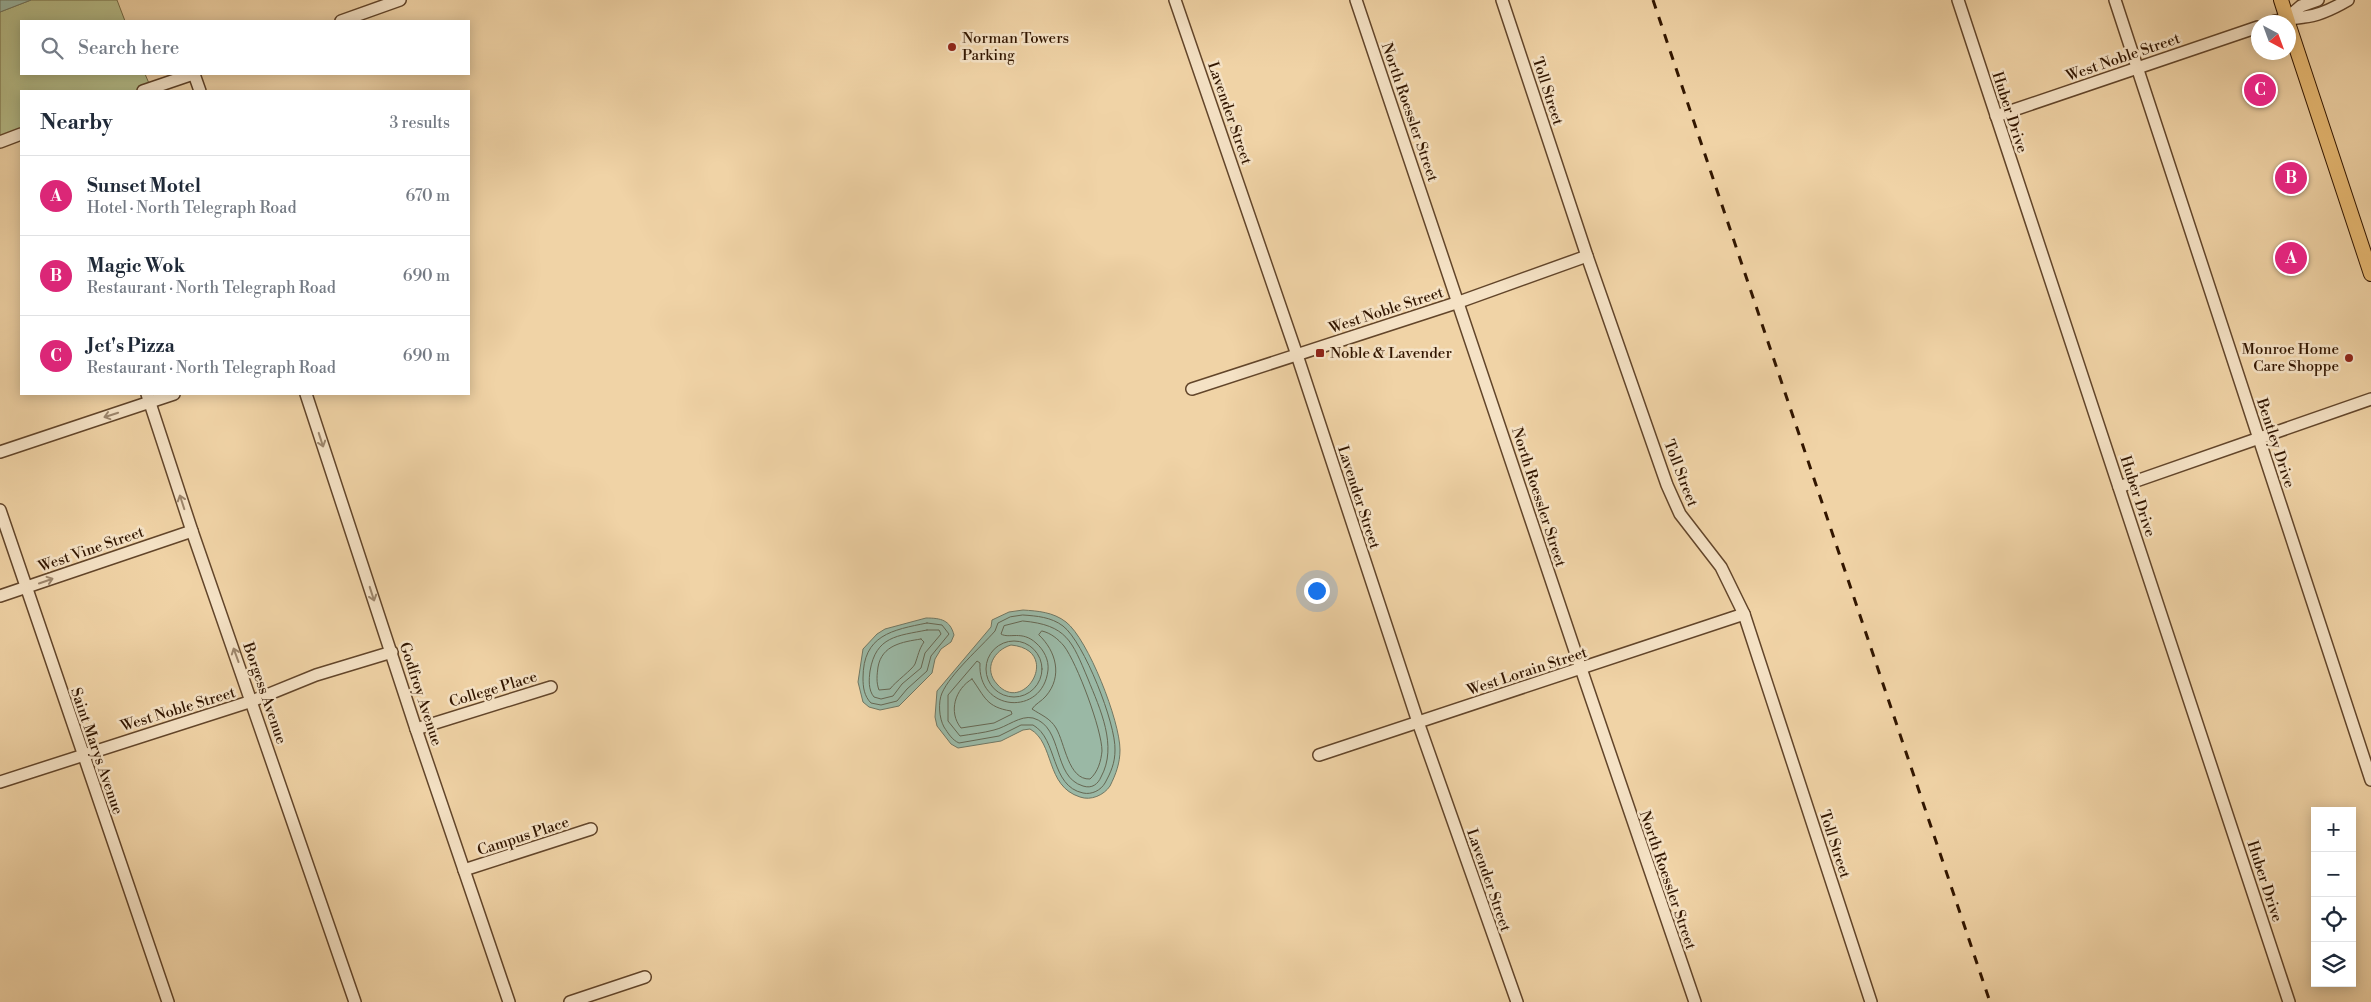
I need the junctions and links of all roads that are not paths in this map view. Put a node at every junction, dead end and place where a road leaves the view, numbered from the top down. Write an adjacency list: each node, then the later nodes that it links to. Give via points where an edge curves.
1 (400, 0): 13 (street)
2 (1175, 0): 27 (street, Lavender Street)
3 (1356, 0): 26 (street, North Roessler Street)
4 (1502, 0): 24 (street, Toll Street)
5 (1958, 0): 21 (street, Huber Drive)
6 (2115, 0): 16 (street, Bentley Drive)
7 (2281, 0): 10 (main road)
8 (2318, 0): 11 (street, via 2301,6)
9 (2348, 0): 12 (street)
10 (2286, 15)
11 (2293, 15)
12 (2296, 19)
13 (344, 20)
14 (2251, 29): 16 (street, West Noble Street)
15 (2296, 45): 25 (main road)
16 (2138, 68): 21 (street, West Noble Street); 33 (street, Bentley Drive)
17 (191, 75): 19 (street)
18 (194, 75): 20 (street)
19 (146, 90)
20 (200, 90)
21 (1996, 116): 35 (street, Huber Drive)
22 (20, 134): 23 (street)
23 (0, 142)
24 (1587, 256): 26 (street, West Noble Street); 40 (street, Toll Street, via 1680,514 1721,566)
25 (2371, 274)
26 (1459, 302): 27 (street, West Noble Street); 42 (street, North Roessler Street)
27 (1297, 355): 28 (street, West Noble Street); 45 (street, Lavender Street)
28 (1192, 388)
29 (168, 395): 31 (street)
30 (306, 395): 41 (street, Godfroy Avenue, one-way to 41)
31 (148, 398): 34 (street, one-way to 34); 37 (street, Borgess Avenue, one-way to 31)
32 (2371, 399): 33 (street)
33 (2258, 438): 35 (street); 49 (street, Bentley Drive)
34 (0, 452)
35 (2119, 486): 61 (street, Huber Drive)
36 (0, 510): 38 (street, Saint Marys Avenue)
37 (192, 531): 38 (street, West Vine Street, one-way to 37); 44 (street, Borgess Avenue, one-way to 37)
38 (26, 588): 39 (street, West Vine Street); 47 (street, Saint Marys Avenue)
39 (0, 596)
40 (1744, 614): 42 (street, West Lorain Street); 60 (street, Toll Street)
41 (392, 652): 44 (street, West Noble Street, via 316,675); 46 (street, Godfroy Avenue)
42 (1580, 670): 45 (street, West Lorain Street); 59 (street, North Roessler Street)
43 (551, 687): 46 (street, College Place)
44 (252, 701): 47 (street, West Noble Street); 55 (street, Borgess Avenue)
45 (1418, 722): 48 (street, West Lorain Street); 58 (street, Lavender Street)
46 (416, 729): 52 (street, Godfroy Avenue)
47 (82, 755): 50 (street, West Noble Street); 54 (street, Saint Marys Avenue)
48 (1319, 755)
49 (2371, 780)
50 (0, 782)
51 (591, 830): 52 (street, Campus Place)
52 (464, 870): 56 (street, Godfroy Avenue)
53 (645, 977): 57 (street)
54 (168, 1002)
55 (355, 1002)
56 (509, 1002)
57 (570, 1002)
58 (1517, 1002)
59 (1695, 1002)
60 (1871, 1002)
61 (2289, 1002)

